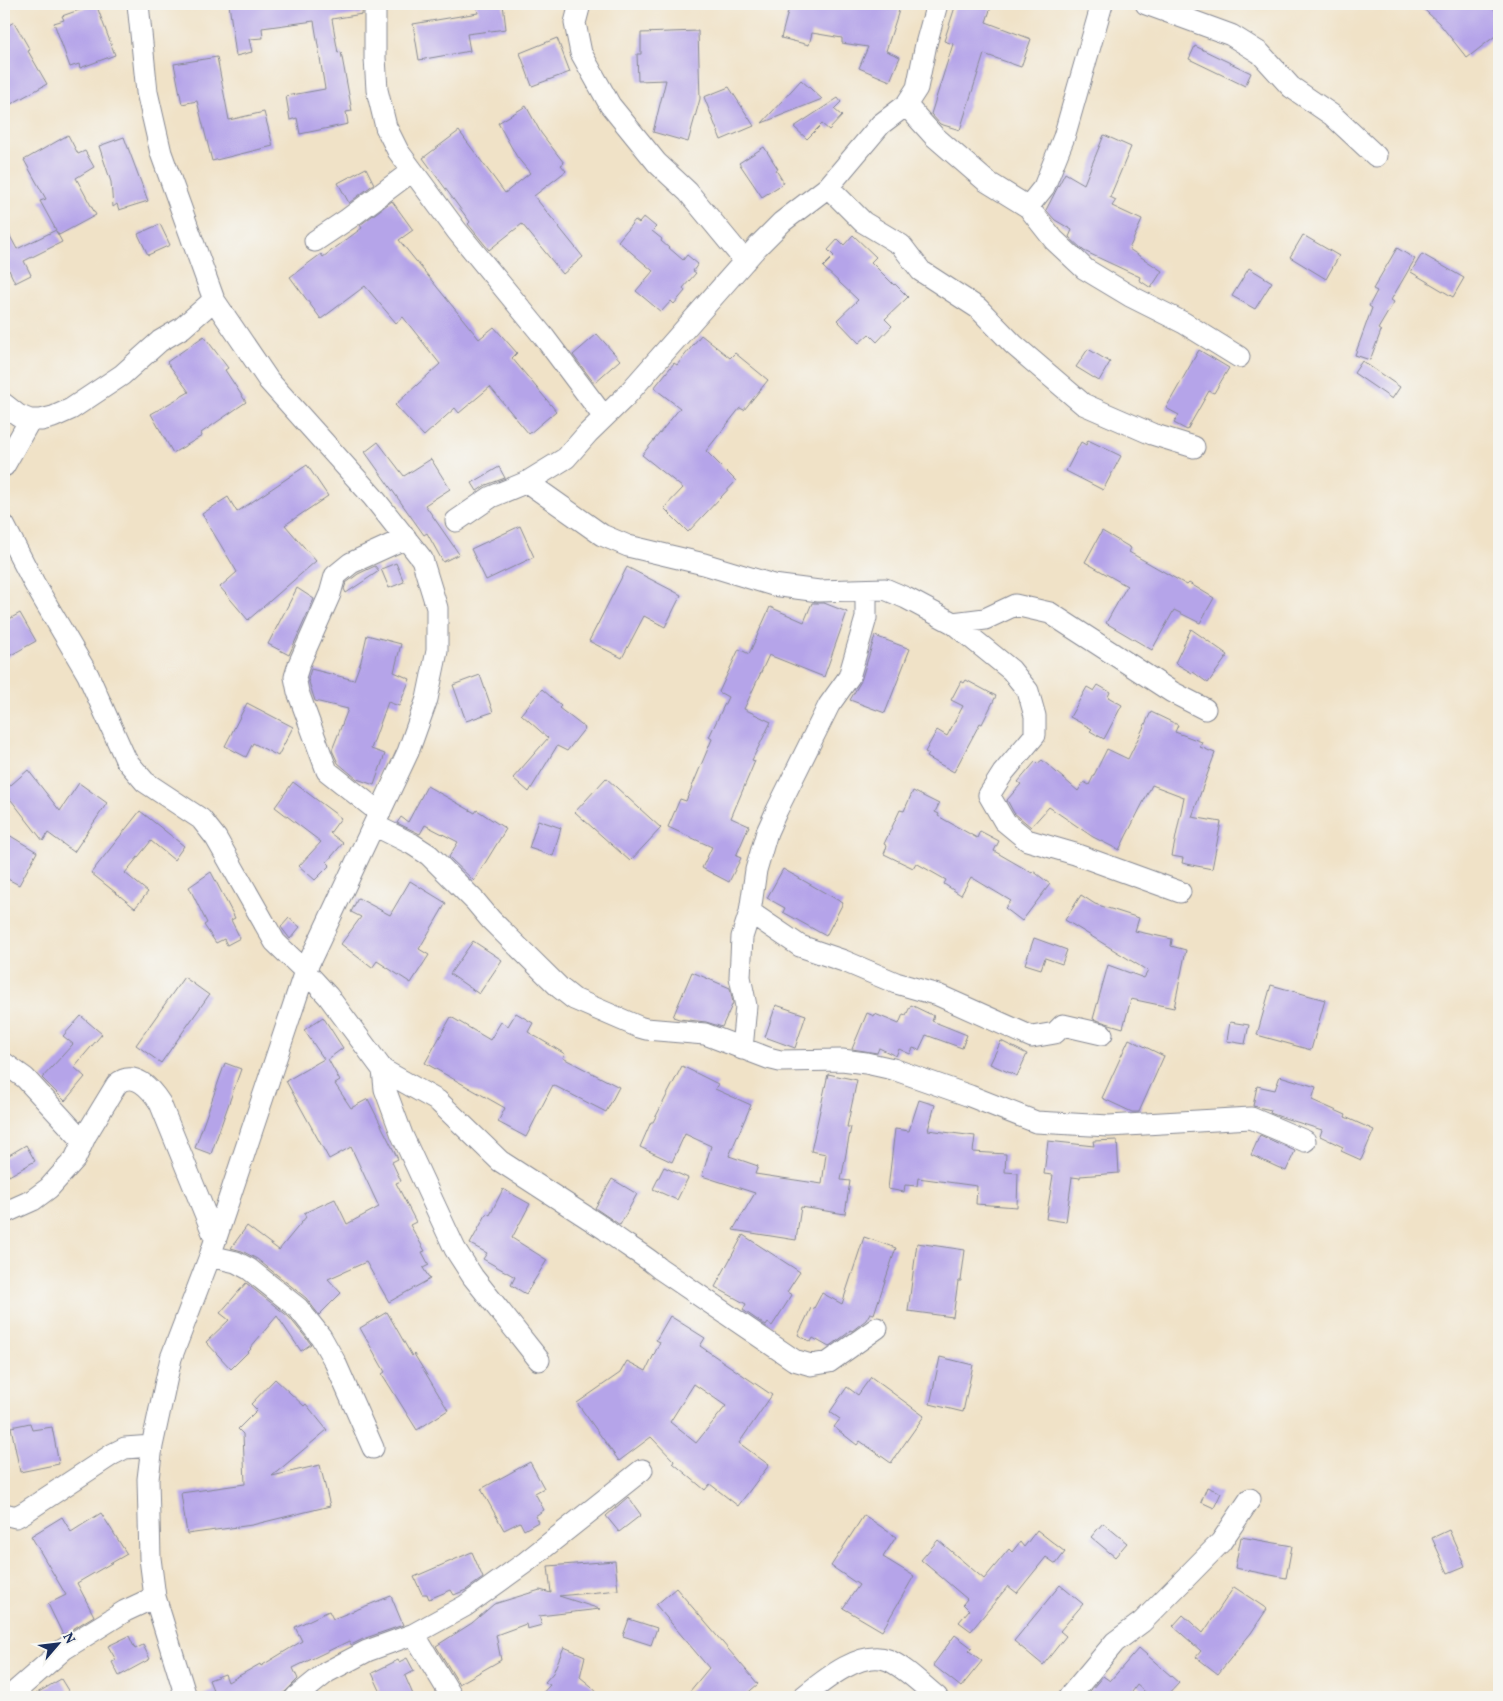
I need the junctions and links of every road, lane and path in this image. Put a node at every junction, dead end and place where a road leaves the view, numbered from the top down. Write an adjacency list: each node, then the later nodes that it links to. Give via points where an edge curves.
1 (138, 4): 14 (street, via 147,92 161,153)
2 (375, 4): 9 (street, via 376,90 386,127)
3 (580, 4): 13 (street, via 575,23 581,53 610,105)
4 (937, 4): 7 (street, via 917,88)
5 (1102, 4): 11 (street, via 1064,137 1044,187)
6 (1146, 4): 8 (street, via 1230,35 1260,53 1290,87 1332,115)
7 (906, 105): 10 (street, via 882,124); 11 (street, via 934,136 986,181)
8 (1376, 156)
9 (412, 171): 12 (street); 17 (street)
10 (828, 187): 13 (street, via 782,222); 19 (street, via 863,222 901,245 921,271 978,308 1014,345 1083,404 1152,434)
11 (1028, 207): 15 (street, via 1054,240 1086,269)
12 (315, 240)
13 (745, 261): 17 (street)
14 (214, 300): 18 (street, via 122,375 53,417); 24 (street, via 269,381 373,496)
15 (1239, 357)
16 (4, 404): 18 (street)
17 (604, 417): 21 (street, via 566,458)
18 (30, 420): 20 (street)
19 (1194, 447)
20 (4, 466)
21 (527, 482): 22 (street, via 491,497); 25 (street, via 602,535 628,546 772,585 819,591)
22 (456, 521)
23 (4, 525): 31 (street, via 88,675 126,760 145,782 201,819 216,838 276,942)
24 (406, 538): 28 (street, via 422,559 437,608 437,651 427,699 408,752); 28 (street, via 351,563 336,576 295,677 327,771)
25 (866, 590): 26 (street, via 885,589); 30 (street, via 866,618 849,677 829,705 767,832 756,870)
26 (953, 623): 27 (street, via 985,619 1015,605 1050,614 1165,688); 29 (street, via 1011,670 1028,691 1035,716 1035,735 989,794 1004,821 1027,840)
27 (1205, 709)
28 (377, 819): 31 (street); 33 (street, via 429,855 574,999 639,1027 705,1034)
29 (1180, 892)
30 (750, 912): 32 (street, via 800,946 844,960 896,983 938,994 1032,1037 1055,1033 1063,1024); 33 (street, via 742,937 740,977 746,1006)
31 (305, 971): 35 (street, via 328,996); 39 (street)
32 (1102, 1034)
33 (742, 1049): 37 (street, via 780,1061 842,1060 893,1069 1036,1122 1109,1126 1251,1118)
34 (4, 1063): 36 (street, via 25,1078)
35 (383, 1070): 40 (street, via 438,1101 500,1161 622,1240 794,1360 811,1366 828,1362); 41 (street, via 385,1090 402,1135 455,1249 473,1278)
36 (83, 1141): 38 (street, via 75,1159 49,1188 33,1200); 39 (street, via 117,1084 122,1079 140,1081 160,1103)
37 (1305, 1142)
38 (4, 1213)
39 (213, 1247): 42 (street, via 171,1358); 43 (street, via 249,1269 298,1308 311,1323 335,1362)
40 (877, 1328)
41 (539, 1360)
42 (152, 1446): 46 (street, via 126,1448 16,1517); 47 (street, via 148,1479 150,1558)
43 (373, 1448)
44 (642, 1470): 48 (street, via 518,1568 465,1606)
45 (1250, 1499): 55 (street, via 1221,1542 1142,1622 1114,1642)
46 (4, 1514)
47 (155, 1598): 49 (street, via 125,1611 64,1649); 50 (street)
48 (414, 1634): 51 (street, via 367,1651 327,1672); 52 (street)
49 (8, 1697)
50 (186, 1697)
51 (296, 1697)
52 (452, 1697)
53 (803, 1697): 54 (street, via 855,1662 871,1658 888,1660)
54 (938, 1697)
55 (1068, 1697)

